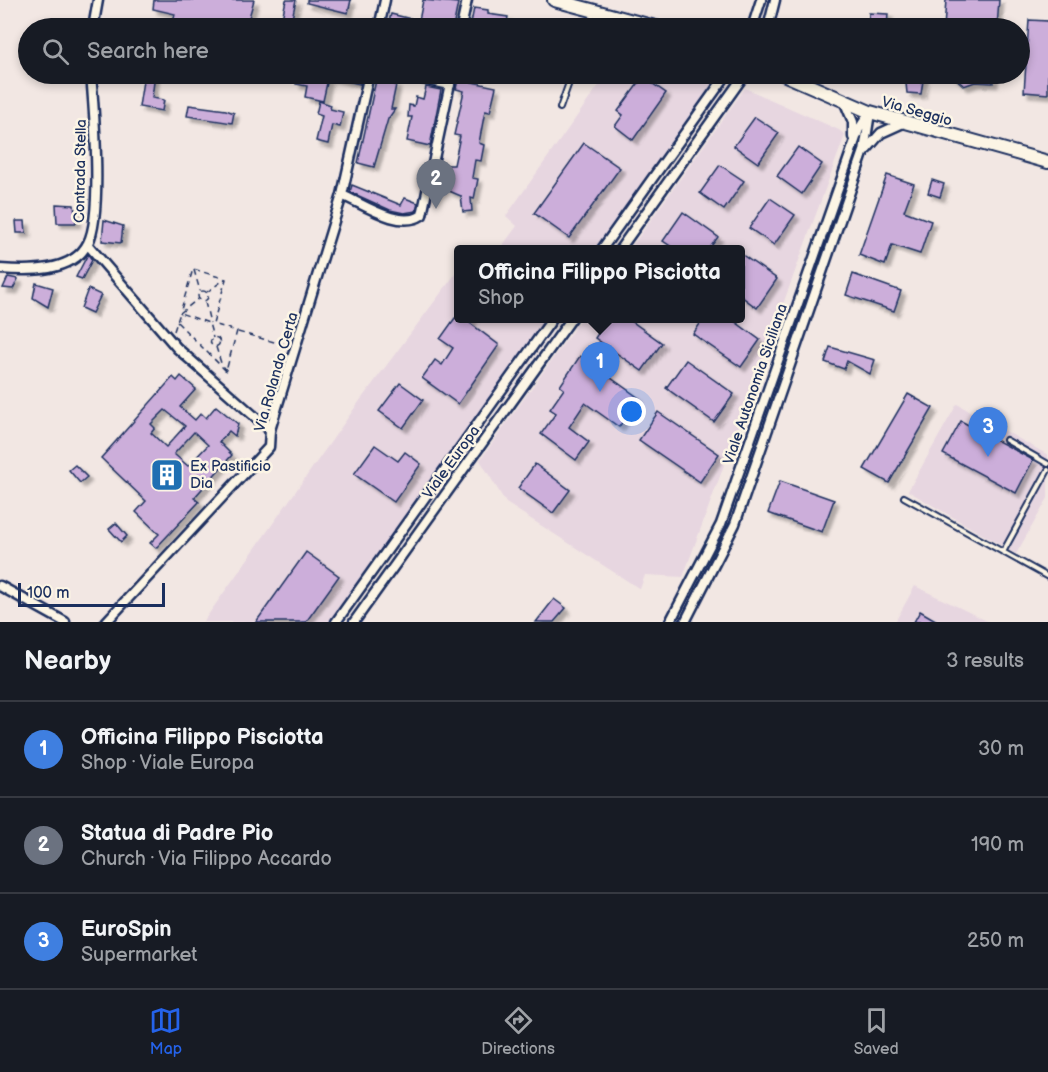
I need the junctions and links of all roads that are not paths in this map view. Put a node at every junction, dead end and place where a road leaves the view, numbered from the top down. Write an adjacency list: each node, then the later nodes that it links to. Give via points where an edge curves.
1 (98, 0): 8 (street)
2 (385, 0): 9 (street)
3 (467, 0): 10 (street)
4 (554, 0): 7 (street)
5 (761, 0): 13 (street)
6 (775, 0): 14 (street)
7 (594, 11): 11 (lane); 12 (street)
8 (95, 18)
9 (381, 18)
10 (463, 18)
11 (592, 18)
12 (621, 18)
13 (755, 18)
14 (770, 18)
15 (92, 84): 31 (street, Contrada Stella, via 96,136 94,224)
16 (367, 84): 30 (street, Via Rolando Certa)
17 (445, 84): 22 (street)
18 (568, 84): 24 (lane)
19 (721, 84): 32 (street)
20 (738, 84): 33 (street)
21 (804, 84): 23 (street, Via Seggio)
22 (450, 85): 30 (street, via 422,215 417,219 399,219)
23 (845, 103): 25 (street, Via Seggio); 27 (street, Viale Autonomia Siciliana, via 853,122)
24 (560, 108)
25 (870, 112): 26 (street, Via Seggio); 27 (street, Viale Autonomia Siciliana); 28 (street, Viale Autonomia Siciliana)
26 (903, 123): 28 (street, Viale Autonomia Siciliana, via 880,133); 29 (street, Via Seggio)
27 (853, 148): 37 (street, Viale Autonomia Siciliana)
28 (864, 151): 38 (street, Viale Autonomia Siciliana)
29 (1048, 162)
30 (342, 195): 39 (street, Via Rolando Certa)
31 (88, 245): 34 (street, Contrada Stella, via 71,259 50,268); 39 (street, via 170,339)
32 (605, 245)
33 (623, 245)
34 (0, 269)
35 (549, 323): 44 (street, Viale Europa)
36 (568, 323): 45 (street, Viale Europa)
37 (766, 391): 38 (lane); 53 (street, Viale Autonomia Siciliana, via 721,524)
38 (781, 395): 54 (street, Viale Autonomia Siciliana, via 735,524)
39 (270, 430): 50 (street, Via Rolando Certa, via 269,447)
40 (1006, 440): 41 (lane)
41 (1048, 464)
42 (1048, 470): 46 (lane)
43 (904, 496): 46 (lane)
44 (416, 511): 45 (lane); 51 (street, Viale Europa)
45 (427, 519): 52 (street, Viale Europa)
46 (1003, 552): 47 (lane)
47 (1048, 577)
48 (0, 586): 49 (street)
49 (65, 622)
50 (106, 622)
51 (336, 622)
52 (354, 622)
53 (670, 622)
54 (685, 622)

